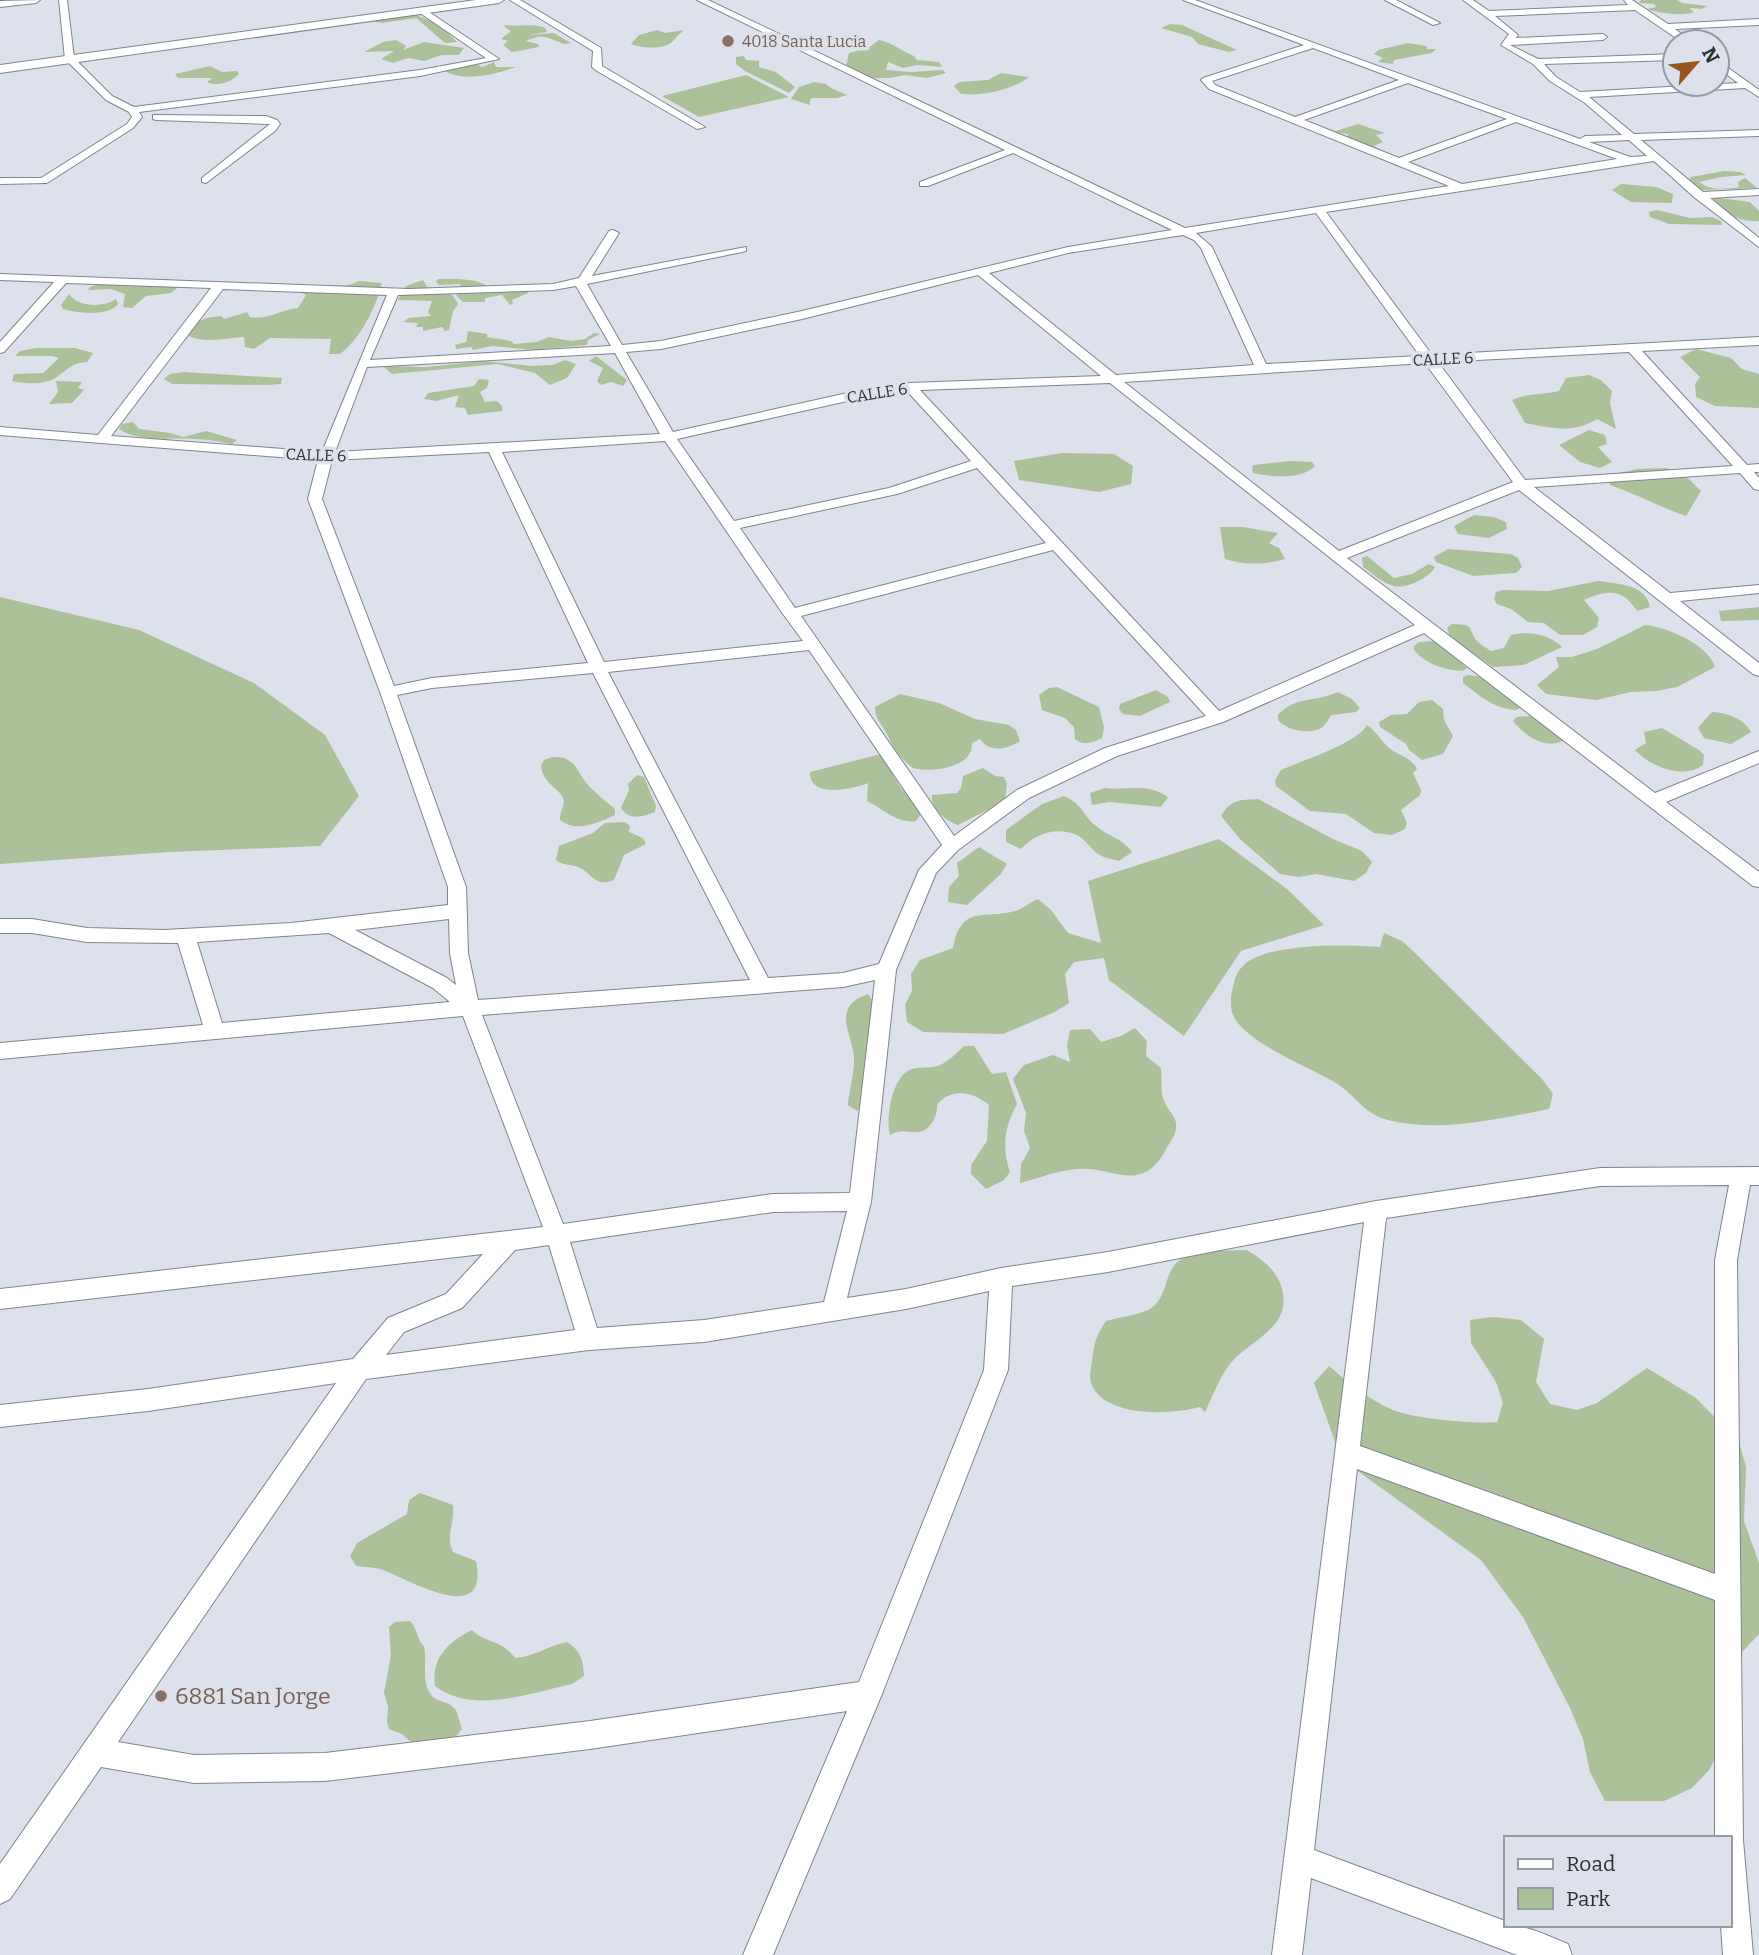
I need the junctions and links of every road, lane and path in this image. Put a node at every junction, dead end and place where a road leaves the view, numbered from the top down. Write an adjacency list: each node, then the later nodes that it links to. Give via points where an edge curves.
1 (36, 0): 10 (street)
2 (64, 0): 21 (street)
3 (499, 0): 12 (street)
4 (514, 0): 32 (street, via 591,44 598,50 597,67)
5 (701, 0): 36 (street)
6 (1187, 0): 19 (street)
7 (1389, 0): 15 (street)
8 (1467, 0): 13 (street)
9 (1627, 0): 11 (street)
10 (0, 4)
11 (1637, 8): 13 (street); 16 (street)
12 (423, 11): 21 (street); 29 (street, via 494,59)
13 (1487, 14): 18 (street, via 1512,32)
14 (1759, 22): 16 (street)
15 (1436, 23)
16 (1667, 27)
17 (1603, 37): 18 (street)
18 (1509, 41): 22 (street, via 1508,48)
19 (1314, 45): 25 (street); 31 (street, via 1206,80 1212,87)
20 (1661, 58): 22 (street)
21 (70, 60): 23 (street); 29 (street, via 109,98)
22 (1536, 62): 28 (street)
23 (0, 69)
24 (1731, 74): 26 (street)
25 (1407, 80): 30 (street); 31 (street)
26 (1746, 85): 27 (street); 28 (street)
27 (1759, 94)
28 (1578, 95): 34 (street)
29 (135, 113): 40 (street, via 274,122 272,129); 41 (street, via 130,126 43,181)
30 (1515, 119): 35 (street); 39 (street)
31 (1296, 120): 39 (street)
32 (700, 127)
33 (1759, 133): 34 (street)
34 (1634, 137): 35 (street); 37 (street)
35 (1574, 140): 38 (street)
36 (1016, 149): 42 (street); 47 (street)
37 (1655, 158): 38 (street); 45 (street)
38 (1628, 160): 43 (street)
39 (1398, 162): 43 (street)
40 (206, 180)
41 (0, 181)
42 (924, 184)
43 (1464, 188): 46 (street)
44 (1759, 192): 45 (street)
45 (1698, 195): 49 (street)
46 (1319, 210): 47 (street); 61 (street)
47 (1186, 231): 51 (street, via 1068,250); 63 (street, via 1206,247)
48 (614, 233): 54 (street)
49 (1759, 244)
50 (742, 249): 54 (street)
51 (981, 272): 59 (street, via 789,318); 64 (street)
52 (0, 277): 53 (street)
53 (62, 280): 55 (street); 58 (street)
54 (581, 284): 56 (street); 59 (street)
55 (219, 286): 56 (street); 68 (street)
56 (394, 291): 62 (street)
57 (1759, 341): 60 (street, CALLE 6)
58 (0, 349)
59 (620, 349): 62 (street); 67 (street)
60 (1633, 349): 61 (street, CALLE 6); 73 (street)
61 (1432, 360): 63 (street, CALLE 6); 74 (street)
62 (362, 364): 70 (street)
63 (1262, 368): 64 (street, CALLE 6)
64 (1111, 379): 65 (street, CALLE 6); 78 (street)
65 (910, 387): 67 (street, CALLE 6); 71 (street)
66 (0, 430): 68 (street, CALLE 6)
67 (669, 437): 69 (street, CALLE 6); 76 (street)
68 (103, 438): 70 (street, CALLE 6)
69 (493, 447): 70 (street, CALLE 6); 84 (street)
70 (327, 456): 86 (street, via 315,499)
71 (978, 463): 76 (street, via 892,492); 77 (street)
72 (1759, 468): 73 (street)
73 (1744, 469): 74 (street); 75 (street)
74 (1521, 484): 78 (street); 80 (street)
75 (1759, 486)
76 (731, 526): 81 (street)
77 (1055, 545): 81 (street); 87 (street)
78 (1337, 557): 82 (street)
79 (1759, 589): 80 (street)
80 (1668, 598): 85 (street)
81 (792, 614): 83 (street)
82 (1424, 626): 87 (street); 89 (street)
83 (813, 645): 84 (street); 90 (street)
84 (599, 669): 86 (street, via 432,683); 97 (street)
85 (1759, 671)
86 (388, 692): 92 (street, via 457,887)
87 (1217, 718): 90 (street, via 1111,752 1023,794)
88 (1759, 757): 89 (street)
89 (1652, 801): 91 (street)
90 (952, 846): 96 (street, via 929,870)
91 (1759, 881)
92 (458, 911): 94 (street); 98 (street, via 458,953)
93 (0, 926): 95 (street, via 87,935)
94 (332, 926): 95 (street); 98 (street, via 440,982)
95 (186, 936): 99 (street)
96 (886, 970): 97 (street, via 843,981); 102 (street)
97 (762, 985): 98 (street)
98 (470, 1008): 99 (street); 104 (street)
99 (215, 1032): 100 (street)
100 (0, 1051)
101 (1750, 1176): 103 (street, via 1600,1177); 113 (street, via 1726,1260)
102 (860, 1202): 104 (street, via 773,1203); 108 (street)
103 (1376, 1210): 106 (street); 112 (street)
104 (556, 1233): 105 (street); 109 (street)
105 (509, 1241): 107 (street); 110 (street, via 454,1301 396,1325)
106 (1001, 1278): 108 (street); 114 (street, via 996,1370)
107 (0, 1299)
108 (833, 1310): 109 (street, via 704,1331)
109 (589, 1339): 110 (street)
110 (359, 1368): 111 (street, via 148,1400); 115 (street)
111 (0, 1416)
112 (1347, 1453): 113 (street); 117 (street)
113 (1727, 1591): 116 (street)
114 (868, 1694): 115 (street, via 590,1735 325,1767 194,1769); 120 (street)
115 (93, 1752): 119 (street)
116 (1729, 1836)
117 (1299, 1859): 121 (street); 122 (street)
118 (1731, 1866): 123 (street)
119 (0, 1888)
120 (758, 1955)
121 (1287, 1955)
122 (1558, 1955)
123 (1738, 1955)

